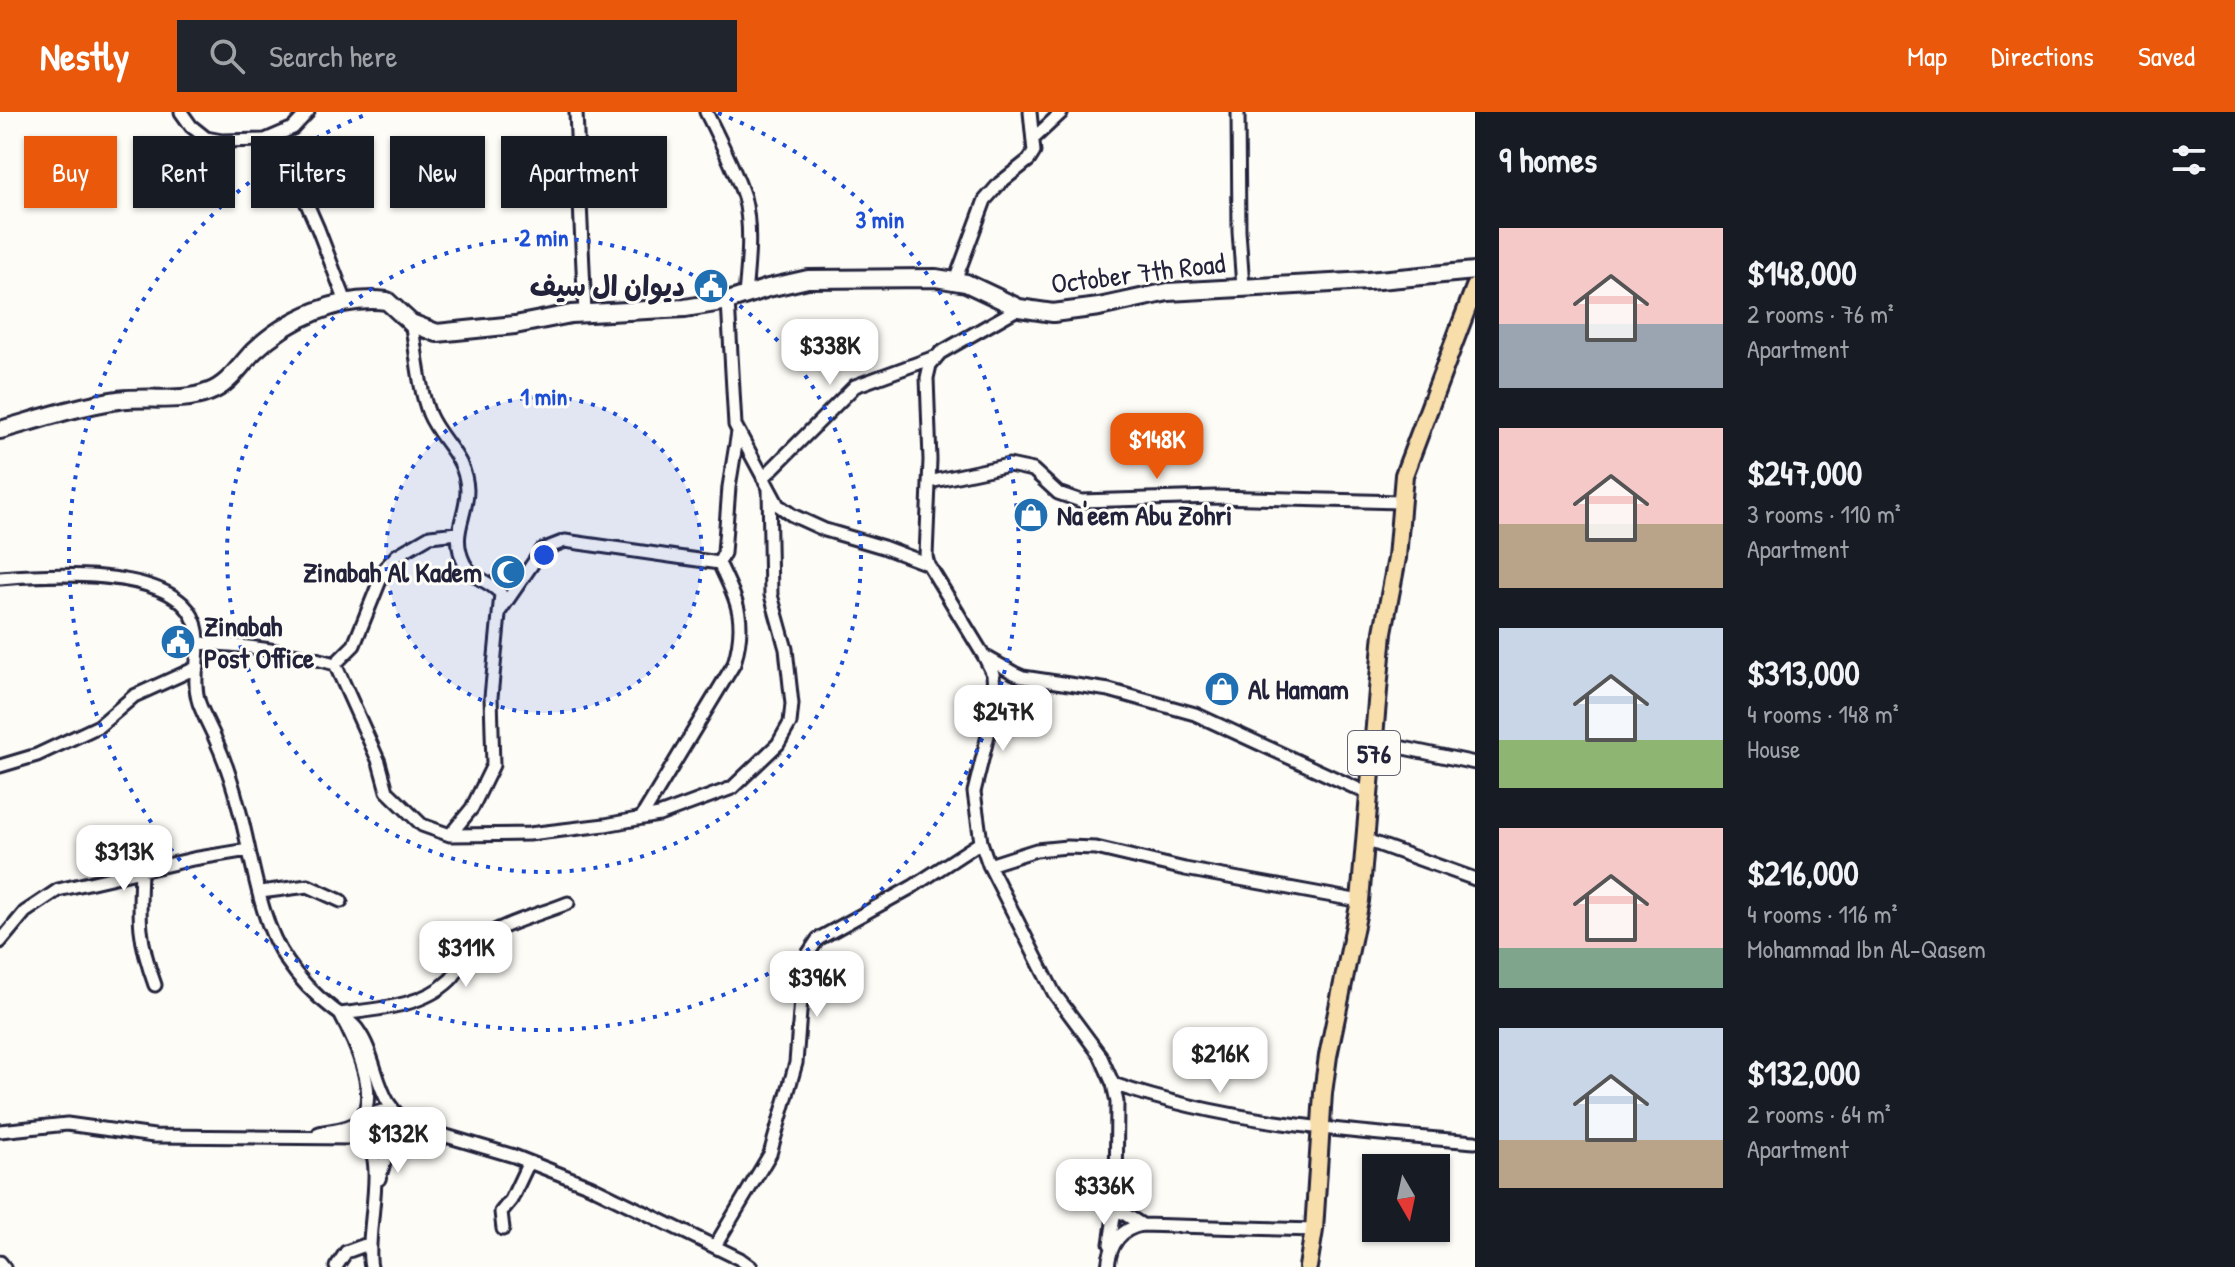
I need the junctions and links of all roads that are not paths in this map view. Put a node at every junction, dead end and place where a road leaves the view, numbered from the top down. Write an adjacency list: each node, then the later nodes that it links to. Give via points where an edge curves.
1 (181, 112): 11 (street, via 206,138)
2 (308, 112): 8 (street)
3 (576, 112): 9 (street)
4 (706, 112): 18 (street, via 746,207)
5 (1030, 112): 10 (street)
6 (1062, 112): 10 (street)
7 (1238, 112): 16 (street)
8 (275, 136)
9 (577, 136)
10 (1033, 139): 15 (street, via 1029,160 985,200)
11 (251, 140)
12 (309, 208): 20 (street)
13 (580, 208): 22 (street)
14 (1475, 271): 16 (street, October 7th Road)
15 (955, 281): 18 (street, October 7th Road, via 808,279); 21 (street, October 7th Road)
16 (1243, 287): 21 (street, October 7th Road, via 1168,292 1053,313)
17 (1475, 287): 29 (main road, 576, via 1419,428)
18 (745, 295): 19 (street, October 7th Road)
19 (728, 301): 22 (street, October 7th Road); 26 (street)
20 (346, 302): 23 (street, October 7th Road, via 387,301); 25 (street, October 7th Road, via 278,332 208,393 119,400)
21 (1019, 308): 24 (street)
22 (585, 313): 23 (street, October 7th Road, via 437,333)
23 (411, 323): 30 (street, via 428,410 466,481)
24 (935, 357): 27 (street, via 927,378); 28 (street, via 855,386)
25 (0, 430)
26 (738, 432): 28 (street); 31 (street)
27 (929, 482): 29 (street, via 1009,465 1033,470 1058,493 1081,501 1215,497); 32 (street)
28 (766, 483): 32 (street, via 778,505 792,515); 43 (street, via 771,595 786,649 792,704 787,731 732,788)
29 (1400, 502): 39 (main road, 576)
30 (458, 533): 34 (street, via 466,566 501,594); 37 (street, via 430,536 397,555 385,568 354,645)
31 (719, 563): 34 (street, via 565,541 542,550); 43 (street, via 740,610 734,664)
32 (928, 564): 36 (street)
33 (0, 578): 35 (street, via 76,575 154,587 185,606 196,623)
34 (499, 614): 44 (street, via 491,697 493,765 472,808)
35 (199, 643): 37 (street, via 255,646); 38 (street)
36 (984, 656): 42 (street, via 1023,677 1109,690 1195,714); 46 (street, via 993,674 995,707 974,792)
37 (335, 664): 44 (street, via 387,791 422,825)
38 (198, 667): 41 (street, via 134,696 99,726); 47 (street, via 198,700 225,763)
39 (1375, 742): 40 (street); 42 (main road, 576)
40 (1475, 763)
41 (0, 766)
42 (1369, 794): 45 (main road, 576)
43 (641, 818): 44 (street, via 529,834)
44 (450, 835)
45 (1366, 840): 50 (street); 53 (main road, 576)
46 (981, 842): 48 (street); 73 (street, via 818,939 808,954 796,1063 770,1154)
47 (248, 850): 49 (street); 51 (street)
48 (989, 865): 53 (street, via 1036,850 1096,848); 58 (street, via 1054,993 1100,1055)
49 (141, 871): 55 (street, via 58,890 25,912); 56 (street, via 139,926)
50 (1475, 879)
51 (260, 892): 52 (street, via 308,886); 57 (street, via 285,959)
52 (341, 901)
53 (1360, 901): 60 (main road, 576, via 1328,1056)
54 (568, 903): 57 (street, via 477,941 452,979 421,999)
55 (0, 942)
56 (155, 985)
57 (340, 1014): 59 (street, via 357,1029 385,1100); 62 (street, via 365,1078 362,1117 344,1128)
58 (1113, 1084): 60 (street, via 1162,1101); 68 (street)
59 (405, 1122): 63 (street); 64 (street, via 382,1111 364,1122 364,1134 372,1142)
60 (1321, 1129): 65 (street); 71 (main road, 576)
61 (0, 1131): 62 (street, via 67,1124 154,1136)
62 (280, 1139): 67 (street, via 365,1142 373,1156)
63 (457, 1139): 64 (street); 66 (street)
64 (400, 1141): 67 (street, via 389,1148)
65 (1475, 1142)
66 (529, 1162): 70 (street, via 501,1212); 73 (street)
67 (375, 1191): 72 (street)
68 (1116, 1203): 69 (street); 75 (street)
69 (1142, 1225): 71 (street); 75 (street, via 1120,1233)
70 (503, 1229)
71 (1314, 1230): 80 (main road); 81 (main road)
72 (368, 1244): 77 (street, via 346,1252); 78 (street)
73 (715, 1246): 79 (street)
74 (0, 1262): 76 (street)
75 (1108, 1264)
76 (4, 1267)
77 (336, 1267)
78 (371, 1267)
79 (751, 1267)
80 (1308, 1267)
81 (1317, 1267)

